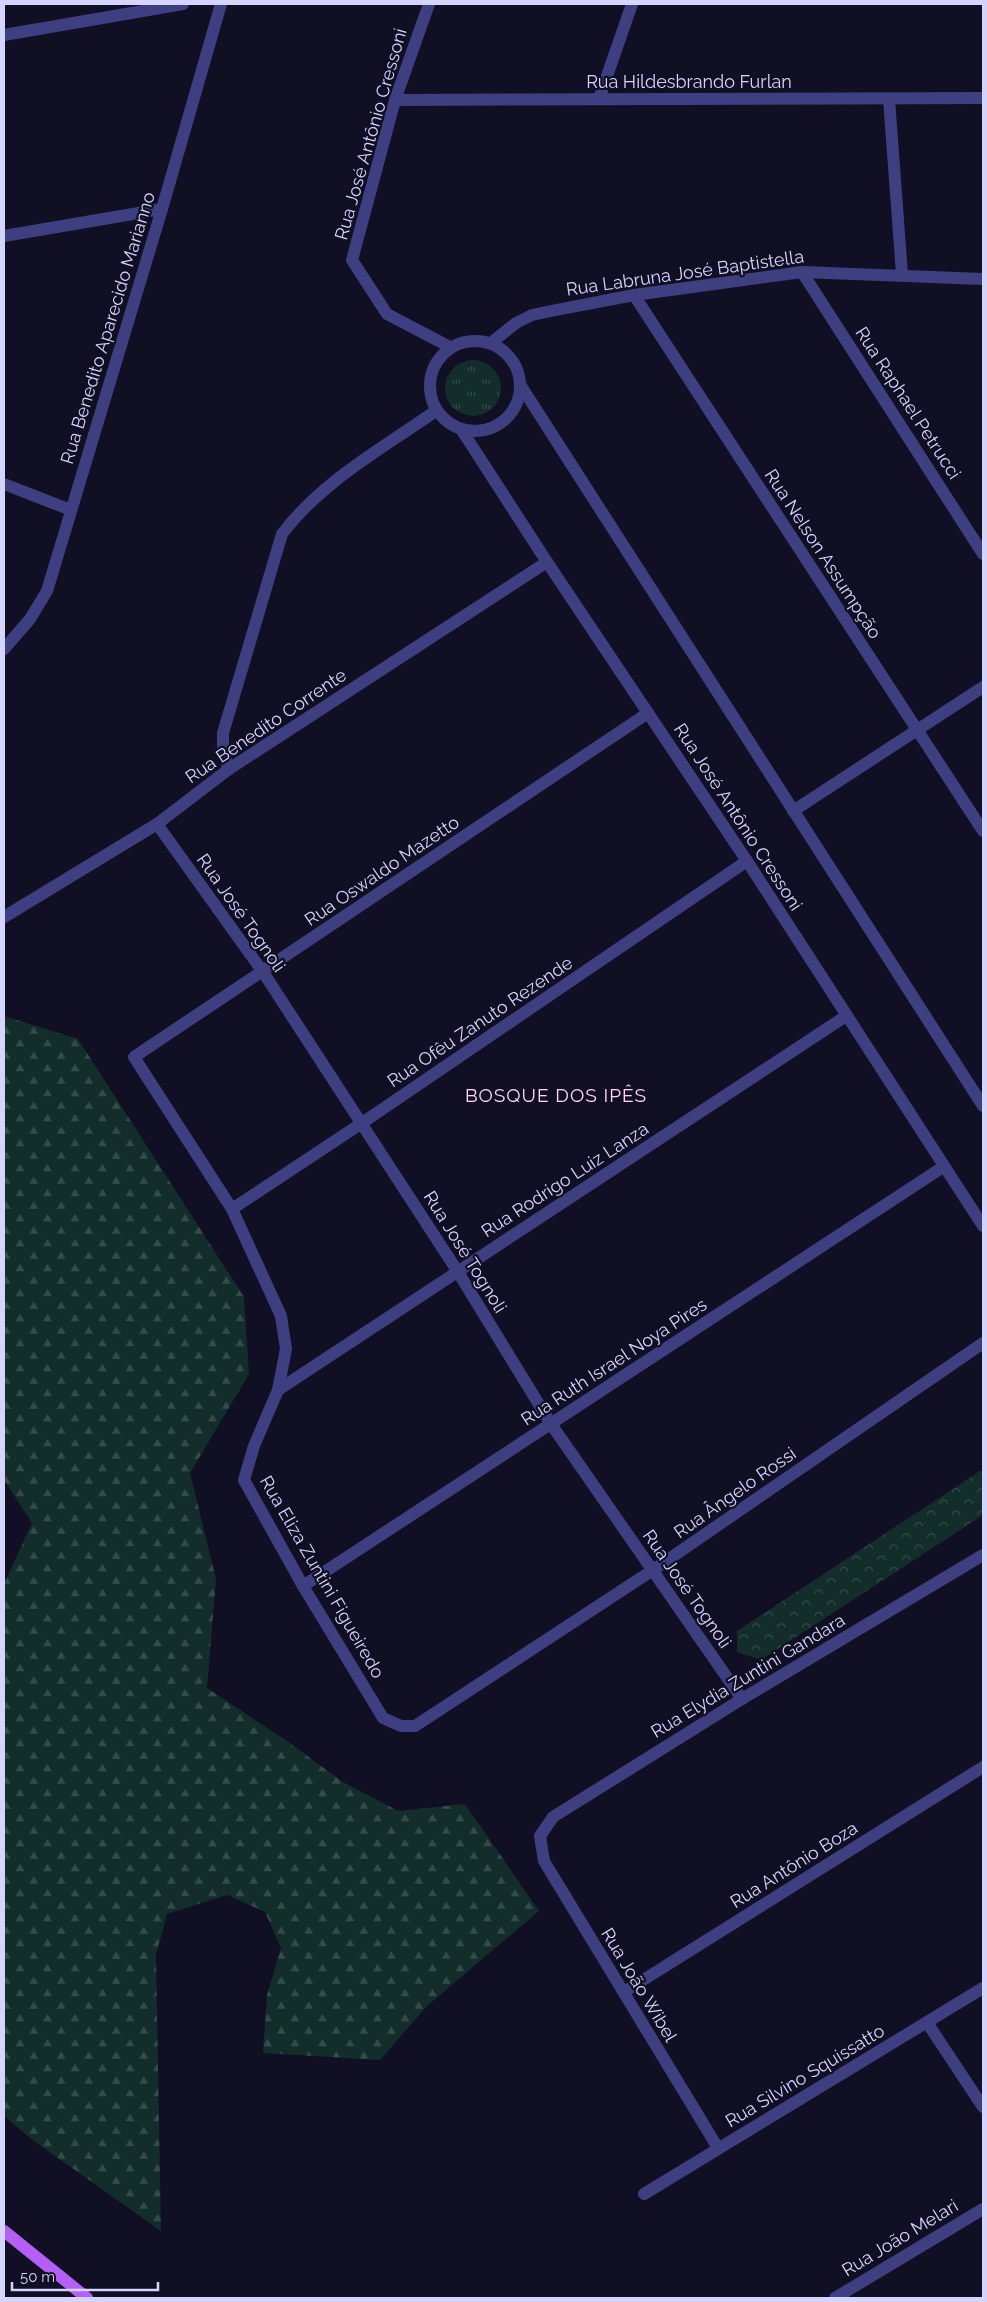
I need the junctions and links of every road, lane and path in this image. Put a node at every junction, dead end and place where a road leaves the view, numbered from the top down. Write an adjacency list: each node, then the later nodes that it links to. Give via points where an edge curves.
1 (183, 4): 5 (street)
2 (221, 4): 10 (street, Rua Benedito Aparecido Marianno)
3 (429, 4): 9 (street, Rua José Antônio Cressoni)
4 (632, 4): 8 (street)
5 (4, 35)
6 (889, 98): 7 (street, Rua Hildesbrando Furlan); 8 (street, Rua Hildesbrando Furlan); 13 (street)
7 (983, 98)
8 (599, 99): 9 (street, Rua Hildesbrando Furlan)
9 (395, 100): 17 (street, Rua José Antônio Cressoni, via 352,260 387,314)
10 (162, 209): 11 (street); 22 (street, Rua Benedito Aparecido Marianno)
11 (4, 236)
12 (802, 272): 13 (street, Rua Labruna José Baptistella); 15 (street, Rua Labruna José Baptistella); 23 (street, Rua Raphael Petrucci)
13 (902, 274): 14 (street, Rua Labruna José Baptistella)
14 (983, 279)
15 (634, 295): 16 (street, Rua Labruna José Baptistella, via 532,315); 28 (street, Rua Nelson Assumpção)
16 (491, 343): 17 (street, via 477,340); 18 (street, via 513,360)
17 (450, 347): 19 (street, via 432,369 431,397)
18 (521, 386): 20 (street, via 515,407 502,423 482,430); 30 (street)
19 (437, 410): 20 (street, via 447,422); 29 (street, via 328,486 282,534 223,732)
20 (461, 429): 24 (street, Rua José Antônio Cressoni)
21 (4, 484): 22 (street)
22 (71, 510): 25 (street, Rua Benedito Aparecido Marianno, via 47,591 30,619)
23 (983, 554)
24 (547, 562): 27 (street, Rua José Antônio Cressoni); 29 (street, Rua Benedito Corrente)
25 (4, 649)
26 (983, 687): 28 (street)
27 (648, 713): 33 (street, Rua José Antônio Cressoni); 35 (street, Rua Oswaldo Mazetto)
28 (916, 729): 30 (street); 32 (street, Rua Nelson Assumpção)
29 (229, 769): 31 (street, Rua Benedito Corrente)
30 (793, 810): 38 (street)
31 (157, 824): 34 (street, Rua Benedito Corrente); 35 (street, Rua José Tognoli)
32 (983, 831)
33 (747, 861): 36 (street, Rua José Antônio Cressoni); 39 (street, Rua Ofêu Zanuto Rezende)
34 (4, 917)
35 (262, 972): 37 (street, Rua Oswaldo Mazetto); 39 (street, Rua José Tognoli)
36 (846, 1016): 40 (street, Rua José Antônio Cressoni); 43 (street, Rua Rodrigo Luiz Lanza)
37 (134, 1057): 41 (street, Rua Eliza Zuntini Figueiredo)
38 (983, 1106)
39 (362, 1123): 41 (street, Rua Ofêu Zanuto Rezende); 43 (street, Rua José Tognoli)
40 (943, 1167): 42 (street, Rua José Antônio Cressoni); 46 (street, Rua Ruth Israel Noya Pires)
41 (232, 1209): 45 (street, Rua Eliza Zuntini Figueiredo, via 281,1316 286,1349)
42 (983, 1226)
43 (458, 1272): 45 (street, Rua Rodrigo Luiz Lanza); 46 (street, Rua José Tognoli)
44 (983, 1343): 48 (street, Rua Ângelo Rossi)
45 (278, 1390): 49 (street, Rua Eliza Zuntini Figueiredo, via 254,1446 244,1480)
46 (552, 1424): 48 (street, Rua José Tognoli); 49 (street, Rua Ruth Israel Noya Pires)
47 (983, 1555): 50 (street, Rua Elydia Zuntini Gandara)
48 (653, 1570): 50 (street, Rua José Tognoli); 51 (street, Rua Ângelo Rossi, via 414,1726)
49 (303, 1586): 51 (street, Rua Eliza Zuntini Figueiredo, via 383,1718)
50 (742, 1699): 53 (street, Rua Elydia Zuntini Gandara, via 553,1816)
51 (401, 1726)
52 (983, 1767): 55 (street, Rua Antônio Boza)
53 (540, 1836): 55 (street, Rua João Wibel, via 544,1861)
54 (983, 1988): 56 (street, Rua Silvino Squissatto)
55 (624, 1992): 58 (street, Rua João Wibel)
56 (928, 2024): 57 (street); 58 (street, Rua Silvino Squissatto)
57 (983, 2107)
58 (718, 2148): 59 (street, Rua Silvino Squissatto)
59 (644, 2194)
60 (983, 2208): 63 (street, Rua João Melari)
61 (4, 2230): 62 (main road)
62 (87, 2298)
63 (835, 2298)

